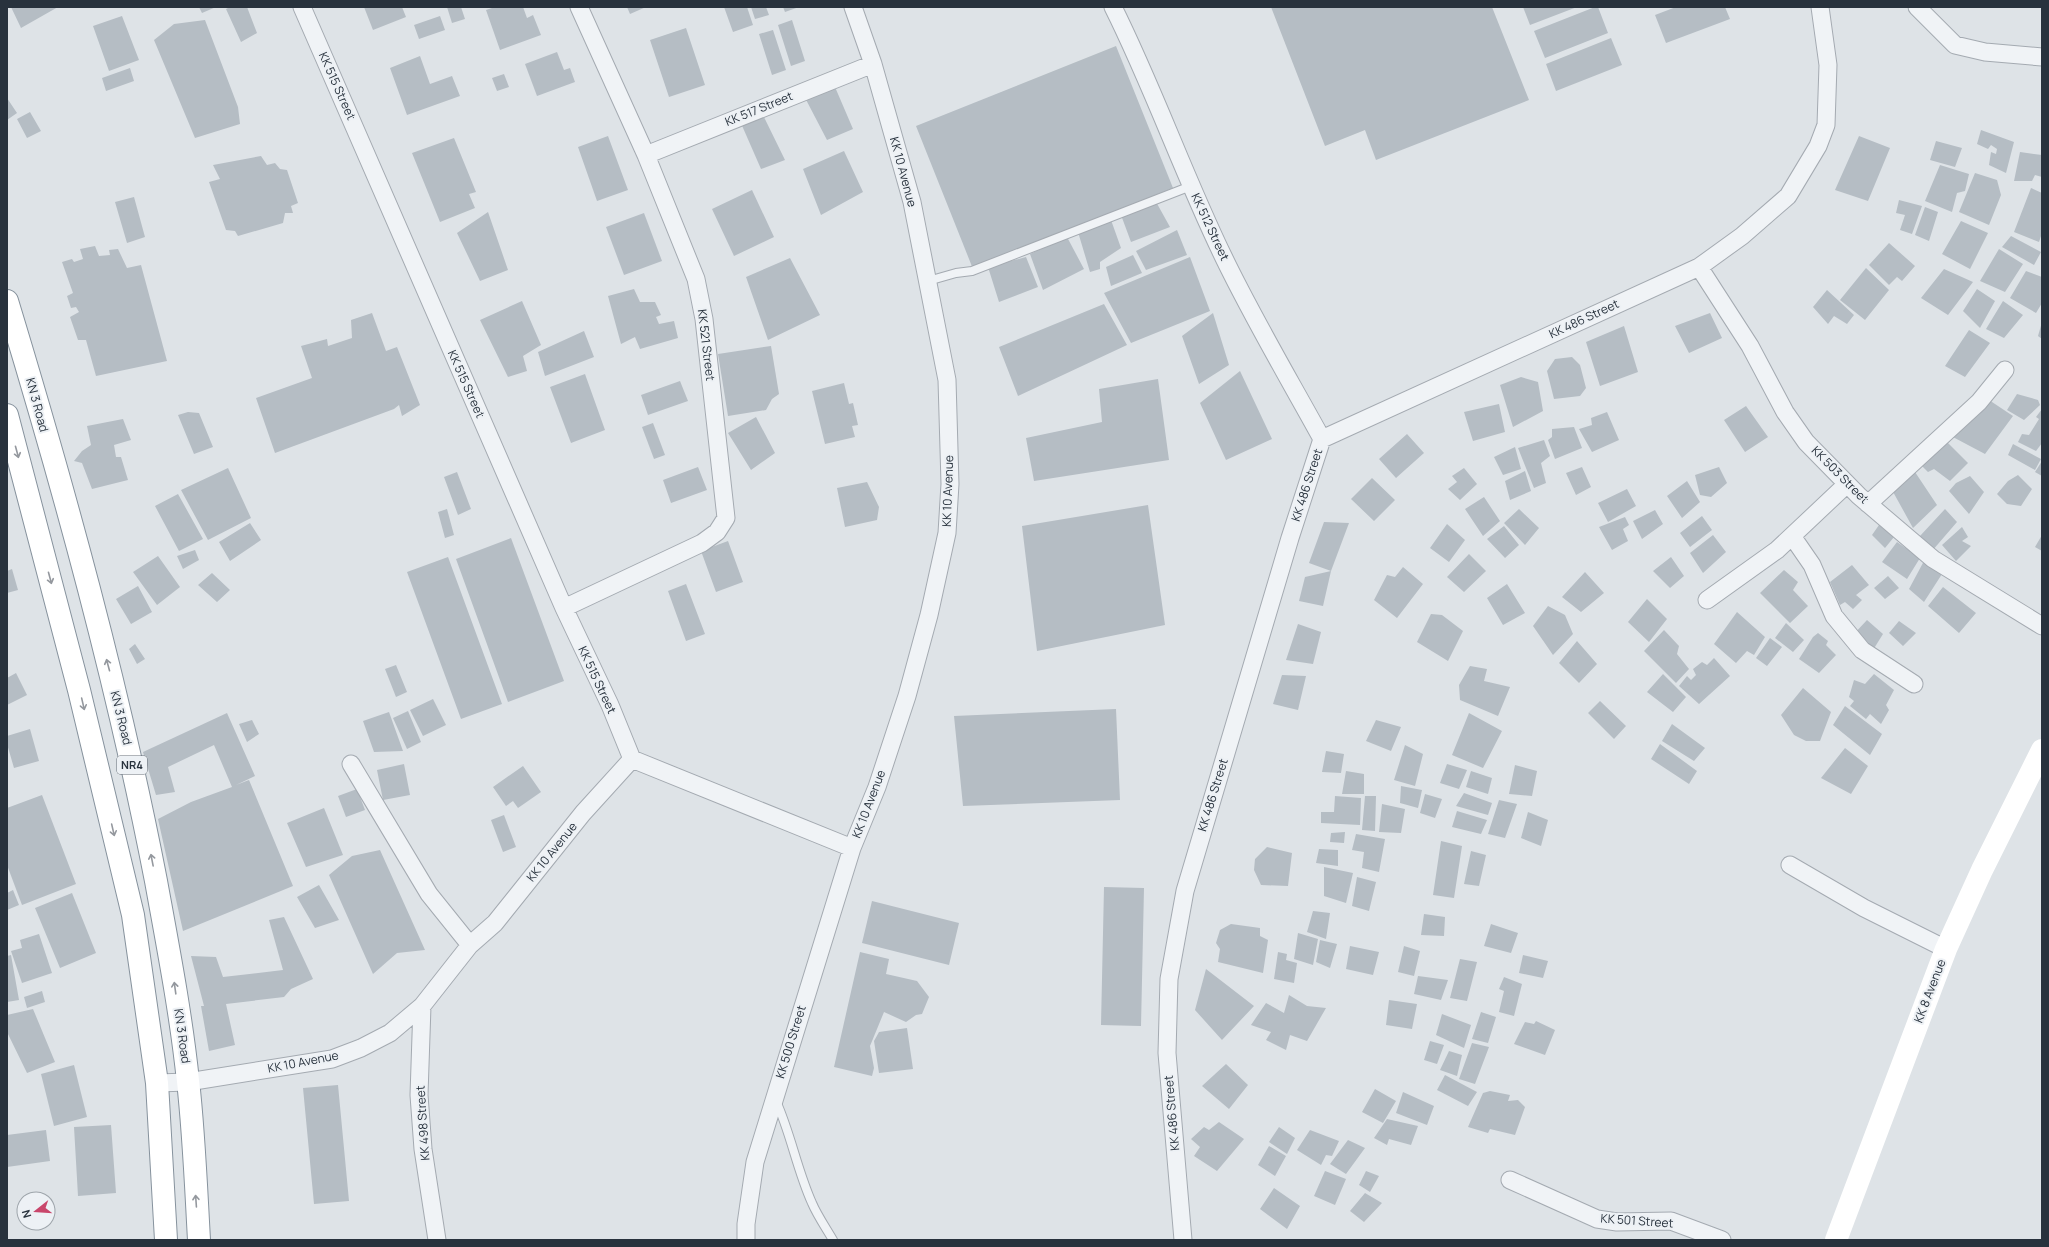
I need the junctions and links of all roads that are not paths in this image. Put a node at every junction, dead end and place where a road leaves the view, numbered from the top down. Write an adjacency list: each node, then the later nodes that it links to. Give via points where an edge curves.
1 (302, 7): 21 (street, KK 515 Street)
2 (579, 7): 9 (street, KK 521 Street)
3 (853, 7): 8 (street, KK 10 Avenue)
4 (1112, 7): 10 (street, KK 512 Street, via 1139,59)
5 (1824, 7): 11 (street, KK 486 Street, via 1828,65 1826,125 1818,146 1788,196 1742,236)
6 (1917, 7): 7 (street, via 1955,45 1985,52)
7 (2042, 57)
8 (873, 64): 9 (street, KK 517 Street); 12 (street, KK 10 Avenue, via 912,202)
9 (646, 154): 21 (street, KK 521 Street, via 696,279 704,319 726,518 717,532 702,543)
10 (1191, 186): 12 (lane, via 972,271); 16 (street, KK 512 Street, via 1224,260)
11 (1699, 267): 16 (street, KK 486 Street); 17 (street, KK 503 Street, via 1750,346 1785,412 1806,442)
12 (928, 281): 27 (street, KK 10 Avenue, via 947,380 950,484 947,533 929,615 907,696 877,787)
13 (7, 301): 32 (main road, KN 3 Road / NR4, one-way to 13, via 169,950 123,721 34,391)
14 (2005, 370): 18 (street, via 1979,402)
15 (7, 415): 33 (main road, NR4, one-way to 33, via 80,690 131,908)
16 (1322, 439): 41 (street, KK 486 Street, via 1185,891 1169,979 1167,1053)
17 (1847, 484): 18 (street, KK 503 Street); 19 (street)
18 (1868, 504): 22 (street, KK 503 Street, via 1933,559)
19 (1792, 536): 20 (street, via 1778,550); 23 (street, via 1812,565 1834,616 1862,650)
20 (1707, 600)
21 (564, 608): 25 (street, KK 515 Street, via 610,705)
22 (2042, 626)
23 (1914, 684)
24 (2042, 750): 30 (main road, KK 8 Avenue)
25 (632, 759): 27 (street, KK 10 Avenue); 29 (street, KK 10 Avenue, via 583,813 495,923)
26 (351, 764): 29 (street, via 429,894)
27 (852, 848): 34 (street, KK 500 Street)
28 (1790, 865): 30 (street, via 1864,908)
29 (470, 945): 31 (street, KK 10 Avenue)
30 (1946, 949): 43 (main road, KK 8 Avenue)
31 (422, 1006): 32 (street, KK 10 Avenue, via 390,1033 332,1059); 38 (street, KK 498 Street, via 419,1095 423,1149)
32 (188, 1082): 33 (street, KK 10 Avenue); 37 (main road, KN 3 Road / NR4, one-way to 32)
33 (157, 1083): 36 (main road, NR4)
34 (774, 1097): 39 (street, KK 500 Street, via 755,1162); 40 (lane, via 812,1203)
35 (1510, 1180): 42 (street, KK 501 Street, via 1597,1219 1617,1222 1671,1221)
36 (166, 1240)
37 (199, 1240)
38 (436, 1240)
39 (746, 1240)
40 (833, 1240)
41 (1183, 1240)
42 (1722, 1240)
43 (1836, 1240)

